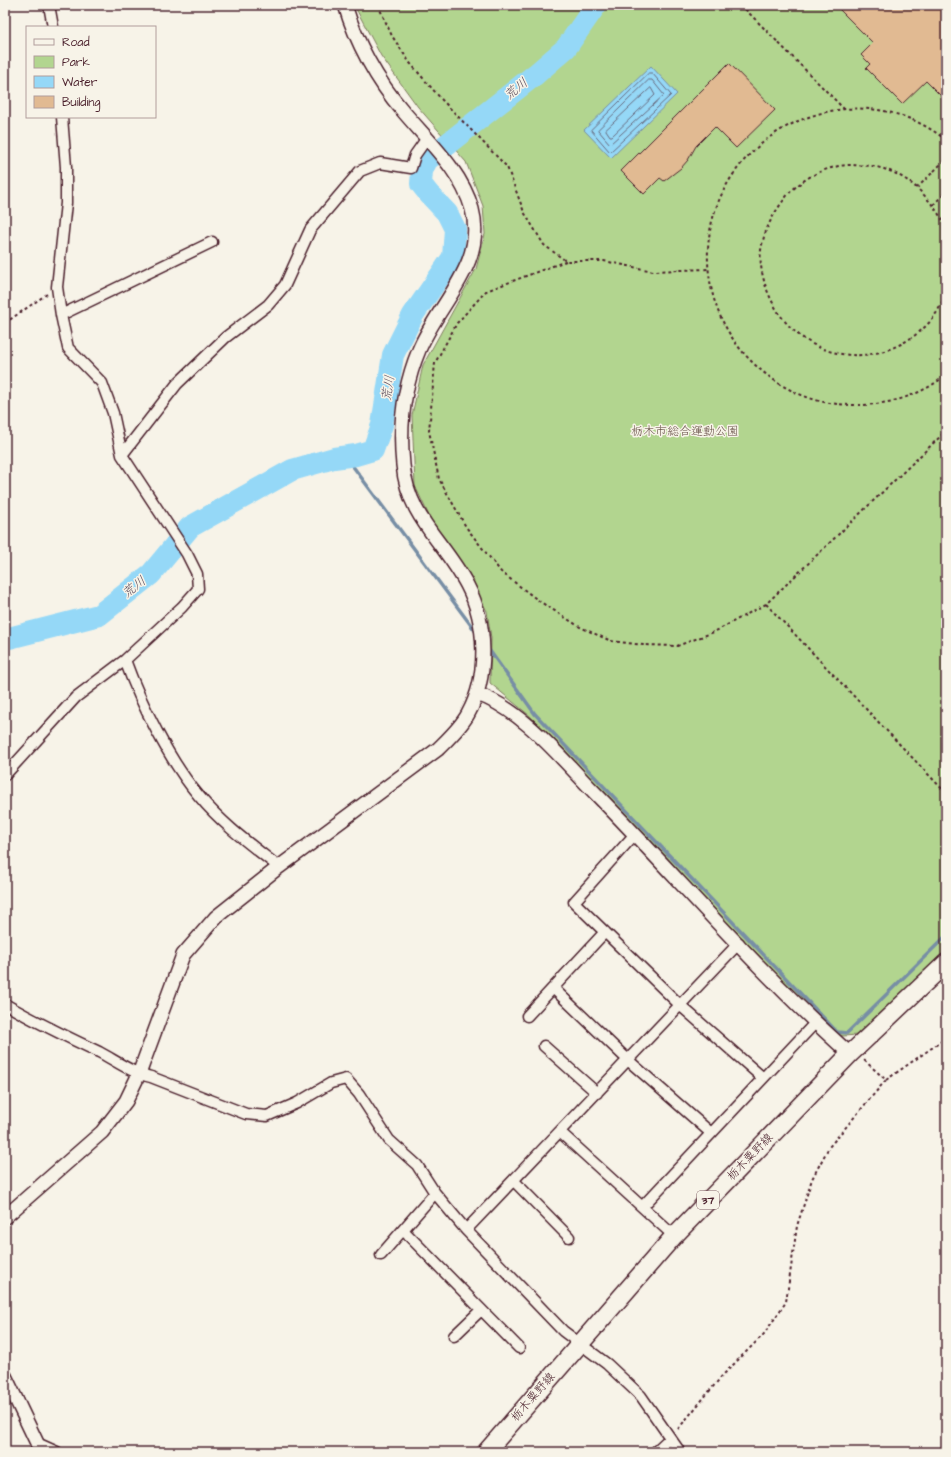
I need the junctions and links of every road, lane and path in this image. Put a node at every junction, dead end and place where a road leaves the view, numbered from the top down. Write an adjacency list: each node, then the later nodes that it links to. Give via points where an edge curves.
1 (49, 5): 5 (street)
2 (345, 5): 8 (street, via 379,78 401,109)
3 (378, 5): 16 (path, via 392,36 410,63 507,167 524,212 544,245)
4 (742, 5): 6 (path)
5 (52, 26)
6 (844, 109): 9 (path, via 869,109 893,114 916,122); 17 (path, via 821,113 792,123 759,144 743,160 729,179 711,222)
7 (62, 118): 18 (street, via 66,203)
8 (427, 138): 24 (street, via 415,155 411,168 380,163 360,171 310,230 285,285 268,305 226,337 177,384); 27 (street, via 461,183 472,209 476,231 472,257 419,348 407,385 401,447 404,474 414,507 467,585 475,606 482,634 483,662)
9 (946, 140)
10 (946, 159): 11 (path)
11 (917, 188): 13 (path); 19 (path, via 898,175 876,166 844,165 813,175 787,194 769,220 761,251 764,283 777,313 802,338 826,351 856,356 887,351 914,337 935,315)
12 (946, 192): 13 (path)
13 (934, 205): 14 (path)
14 (946, 226)
15 (212, 242): 20 (street)
16 (566, 261): 17 (path, via 604,261 653,271); 25 (path, via 486,291 457,323 435,363 429,431 439,479 466,527 501,572 539,601 580,627 611,641 677,646 714,632)
17 (708, 269): 22 (path, via 712,294 721,318 734,341 770,378 792,391 816,400 841,405 867,405 917,393)
18 (57, 287): 20 (street); 21 (path)
19 (946, 293)
20 (61, 315): 24 (street, via 68,348 102,383 113,413)
21 (5, 323)
22 (946, 375)
23 (946, 431): 25 (path)
24 (122, 455): 26 (street, via 187,554 197,574 198,589)
25 (766, 604): 29 (path)
26 (125, 660): 28 (street, via 76,697); 31 (street, via 134,685 172,758 198,796 223,822)
27 (477, 694): 30 (street, via 504,706 527,724); 31 (street, via 468,715 438,749)
28 (5, 775)
29 (946, 793)
30 (635, 834): 32 (street, via 574,902); 33 (street)
31 (279, 867): 44 (street, via 216,917 183,955)
32 (604, 932): 35 (street); 37 (street)
33 (739, 943): 37 (street); 39 (street)
34 (946, 963): 42 (main road, 栃木粟野線 / 37)
35 (553, 988): 38 (street); 43 (street)
36 (5, 1004): 44 (street, via 35,1022)
37 (681, 1006): 43 (street); 45 (street)
38 (527, 1016)
39 (816, 1022): 42 (street); 45 (street)
40 (946, 1038): 46 (path)
41 (544, 1046): 47 (street)
42 (850, 1054): 46 (path, via 861,1057); 57 (main road, 栃木粟野線 / 37)
43 (628, 1061): 47 (street); 49 (street)
44 (139, 1074): 51 (street, via 246,1114 266,1116 346,1079 389,1140 417,1165); 53 (street, via 126,1101 102,1132)
45 (763, 1078): 49 (street)
46 (886, 1080): 64 (path, via 829,1147 812,1179 797,1226 786,1302 764,1334 722,1376)
47 (597, 1094): 48 (street)
48 (560, 1132): 50 (street); 52 (street)
49 (711, 1133): 52 (street)
50 (514, 1181): 55 (street); 56 (street)
51 (435, 1193): 54 (street); 55 (street)
52 (643, 1206): 57 (street)
53 (5, 1217)
54 (403, 1230): 58 (street); 59 (street)
55 (466, 1230): 61 (street, via 563,1332)
56 (569, 1236)
57 (674, 1236): 61 (main road, 栃木粟野線 / 37)
58 (381, 1255)
59 (481, 1310): 60 (street); 62 (street)
60 (454, 1336)
61 (580, 1344): 64 (street, via 607,1364 641,1396); 67 (main road, 栃木粟野線 / 37)
62 (519, 1348)
63 (5, 1376): 65 (street)
64 (670, 1438): 68 (street); 69 (street)
65 (38, 1448): 66 (street)
66 (57, 1452)
67 (486, 1452)
68 (655, 1452)
69 (680, 1452)

